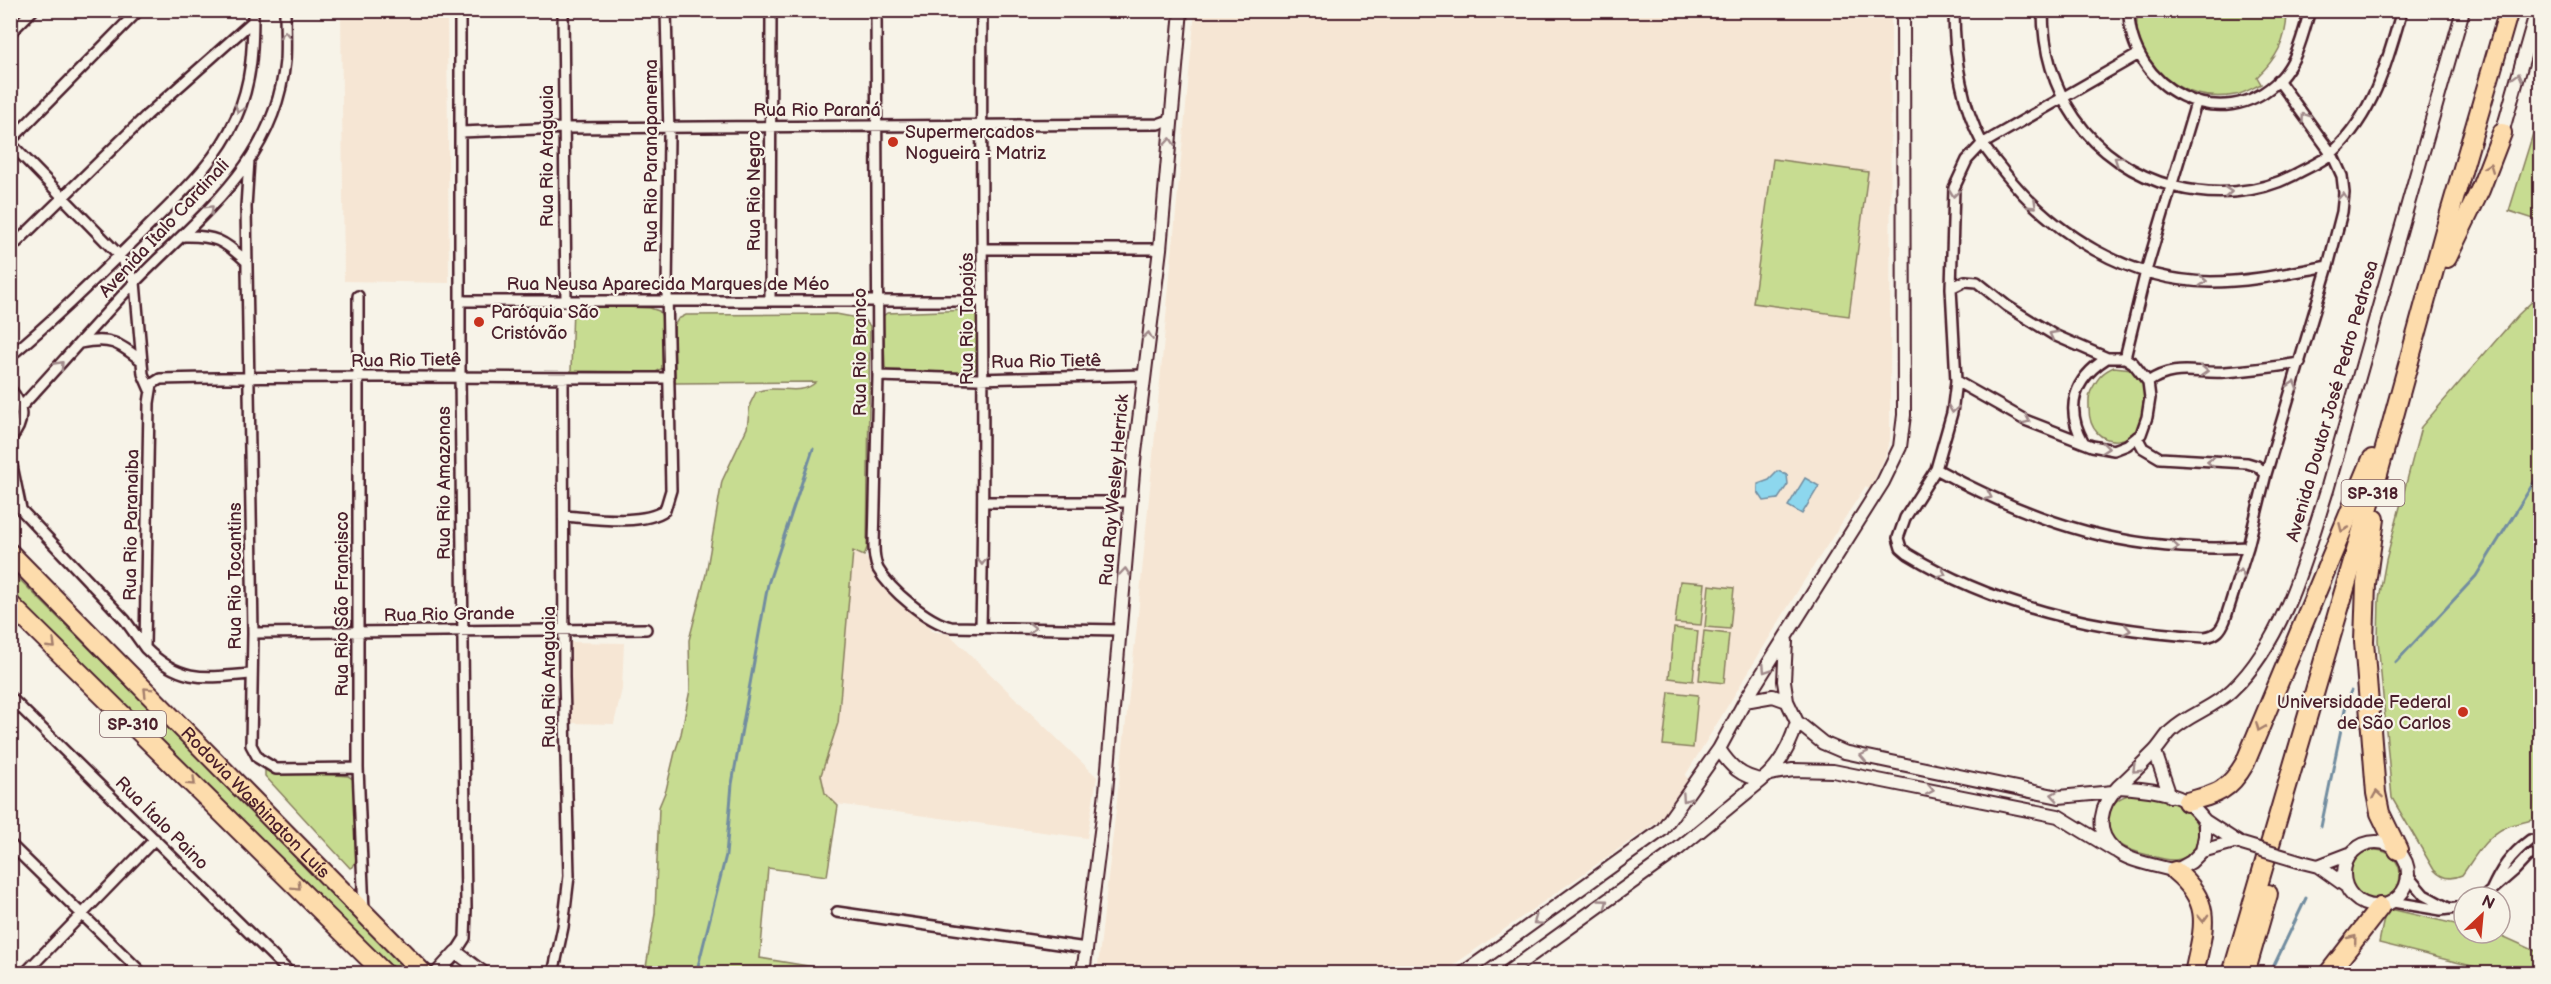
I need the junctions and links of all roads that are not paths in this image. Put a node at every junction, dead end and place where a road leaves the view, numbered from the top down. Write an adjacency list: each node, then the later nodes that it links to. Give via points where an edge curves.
1 (33, 10): 22 (street)
2 (139, 10): 35 (street)
3 (285, 10): 38 (street, Avenida Italo Cardinali, one-way to 3, via 269,121 282,78)
4 (460, 10): 33 (street, Rua Rio Amazonas)
5 (563, 10): 32 (street, Rua Rio Araguaia)
6 (666, 10): 30 (street, Rua Rio Paranapanema)
7 (771, 10): 28 (street, Rua Rio Negro)
8 (876, 10): 31 (street, Rua Rio Branco)
9 (982, 10): 29 (street, Rua Rio Tapajós)
10 (1181, 10): 27 (street, Rua Ray Wesley Herrick)
11 (1903, 10): 101 (street, via 1904,415 1900,447 1883,482)
12 (1954, 10): 36 (street, via 1957,62)
13 (2043, 10): 25 (street, via 2045,51)
14 (2129, 10): 23 (street)
15 (2402, 10): 37 (street, via 2371,104)
16 (2463, 10): 109 (street, Avenida Doutor José Pedro Pedrosa, via 2327,490 2300,571 2267,645 2251,669 2216,704 2171,731)
17 (2509, 10): 77 (highway, SP-318)
18 (2520, 10): 46 (highway, SP-318)
19 (2537, 10): 34 (street, one-way to 19)
20 (2309, 12): 24 (street, via 2293,60)
21 (253, 16): 40 (street); 45 (street, Avenida Italo Cardinali, one-way to 45, via 251,72 230,131 196,178)
22 (10, 33)
23 (2139, 54): 25 (street); 26 (street, via 2166,87)
24 (2278, 80): 26 (street, via 2247,101); 37 (street, one-way to 24)
25 (2062, 96): 36 (street); 39 (street, one-way to 25, via 2129,168 2109,154 2074,118)
26 (2196, 103): 39 (street)
27 (1172, 119): 29 (street, Rua Rio Paraná, via 1158,124); 44 (street, Rua Ray Wesley Herrick, one-way to 27)
28 (771, 126): 30 (street, Rua Rio Paraná); 31 (street, Rua Rio Paraná); 53 (street, Rua Rio Negro)
29 (982, 126): 31 (street, Rua Rio Paraná); 43 (street, Rua Rio Tapajós)
30 (669, 127): 32 (street, Rua Rio Paraná); 56 (street, Rua Rio Paranapanema)
31 (876, 127): 58 (street, Rua Rio Branco)
32 (564, 128): 33 (street, Rua Rio Paraná); 55 (street, Rua Rio Araguaia)
33 (461, 132): 54 (street, Rua Rio Amazonas)
34 (2502, 133): 46 (highway, one-way to 34)
35 (10, 142): 40 (street)
36 (1983, 144): 49 (street, one-way to 49, via 2023,196 2054,224 2090,249); 51 (street, one-way to 51, via 1967,160 1954,188)
37 (2332, 154): 39 (street, one-way to 37, via 2210,193 2257,189 2281,182); 48 (street, one-way to 37, via 2344,193 2342,176)
38 (249, 160): 41 (street, Avenida Italo Cardinali, one-way to 38, via 220,199); 47 (street, Rua Rio Tocantins)
39 (2170, 186): 49 (street)
40 (64, 198): 42 (street); 45 (street)
41 (182, 236): 47 (street, via 204,235 220,240); 50 (street, Avenida Italo Cardinali)
42 (10, 249)
43 (984, 249): 44 (street); 57 (street, Rua Rio Tapajós)
44 (1160, 249): 65 (street, Rua Ray Wesley Herrick, one-way to 44)
45 (119, 255): 50 (street); 60 (street, Avenida Italo Cardinali, via 48,325)
46 (2447, 258): 90 (highway, SP-318)
47 (247, 262): 68 (street, Rua Rio Tocantins)
48 (2328, 266): 49 (street, one-way to 48, via 2210,282); 64 (street)
49 (2146, 271): 62 (street)
50 (135, 282): 59 (street, Avenida Italo Cardinali); 63 (street, Rua Rio Paranaiba)
51 (1951, 288): 61 (street, one-way to 51, via 2032,322 1977,282 1965,280); 73 (street)
52 (358, 296): 69 (street, Rua Rio São Francisco)
53 (770, 300): 56 (street, Rua Neusa Aparecida Marques de Méo); 58 (street, Rua Neusa Aparecida Marques de Méo)
54 (461, 301): 55 (street, Rua Neusa Aparecida Marques de Méo); 66 (street, Rua Rio Amazonas)
55 (566, 301): 56 (street, Rua Neusa Aparecida Marques de Méo)
56 (668, 301): 71 (street, Rua Rio Paranapanema)
57 (983, 301): 58 (street, Rua Neusa Aparecida Marques de Méo); 72 (street, Rua Rio Tapajós)
58 (877, 302): 67 (street, Rua Rio Branco)
59 (80, 343): 63 (street, via 112,340); 78 (street, Avenida Italo Cardinali, one-way to 59)
60 (10, 356)
61 (2107, 358): 62 (street); 81 (street, via 2086,376 2074,399 2072,419)
62 (2125, 358): 74 (street)
63 (142, 361): 76 (street, Rua Rio Paranaiba, via 142,374)
64 (2300, 363): 74 (street, one-way to 64, via 2175,370 2222,372); 84 (street, one-way to 64)
65 (1143, 375): 72 (street, Rua Rio Tietê); 87 (street, Rua Ray Wesley Herrick)
66 (460, 376): 69 (street, Rua Rio Tietê); 70 (street, Rua Rio Tietê); 98 (street, Rua Rio Amazonas)
67 (878, 376): 72 (street, Rua Rio Tietê); 94 (street, Rua Rio Branco, via 874,546 879,569 897,592 938,625)
68 (249, 377): 69 (street, Rua Rio Tietê); 76 (street, Rua Rio Tietê, via 160,379); 99 (street, Rua Rio Tocantins)
69 (359, 378): 100 (street, Rua Rio São Francisco)
70 (564, 378): 71 (street, Rua Rio Tietê); 89 (street, Rua Rio Araguaia)
71 (669, 378): 89 (street, Rua Rio Paranapanema, via 671,490 665,510 653,517 630,519)
72 (984, 378): 86 (street, Rua Rio Tapajós)
73 (1956, 381): 81 (street, one-way to 81, via 2025,420); 83 (street, one-way to 83, via 1948,434)
74 (2148, 382): 79 (street, via 2148,417)
75 (10, 389): 78 (street)
76 (150, 390): 102 (street, Rua Rio Paranaiba)
77 (2399, 397): 114 (highway, one-way to 114, via 2245,763 2235,781 2224,790); 146 (highway, SP-318)
78 (21, 407): 80 (street, via 20,422)
79 (2137, 437): 81 (street, one-way to 79, via 2114,450); 84 (street, one-way to 79, via 2247,463 2160,458 2143,448)
80 (10, 439)
81 (2084, 443)
82 (10, 456): 88 (street)
83 (1936, 469): 91 (street, one-way to 91, via 2013,508 2066,527 2168,546); 91 (street, one-way to 91, via 1900,528 1902,548 1930,567 1974,588 2090,624 2151,634 2214,636 2222,628)
84 (2266, 474): 91 (street)
85 (10, 498): 88 (street)
86 (983, 502): 87 (street); 94 (street, Rua Rio Tapajós, one-way to 94)
87 (1130, 502): 97 (street, Rua Ray Wesley Herrick, one-way to 87)
88 (22, 511): 102 (street, via 125,620)
89 (566, 516): 95 (street, Rua Rio Araguaia)
90 (2375, 519): 120 (highway, one-way to 90, via 2380,813 2376,793 2364,641 2366,584); 147 (highway, SP-318)
91 (2248, 547)
92 (10, 553): 131 (highway, Rodovia Washington Luís / SP-310, one-way to 92)
93 (10, 604): 139 (highway, Rodovia Washington Luís / SP-310, one-way to 139)
94 (981, 627): 97 (street, one-way to 97)
95 (564, 629): 96 (street, Rua Rio Grande); 98 (street, Rua Rio Grande); 141 (street, Rua Rio Araguaia, via 569,876)
96 (646, 629)
97 (1120, 630): 133 (street, Rua Ray Wesley Herrick, via 1106,792)
98 (462, 631): 100 (street, Rua Rio Grande); 134 (street, Rua Rio Amazonas, via 466,909 465,938)
99 (253, 633): 100 (street, Rua Rio Grande); 103 (street, Rua Rio Tocantins)
100 (359, 633): 110 (street, Rua Rio São Francisco)
101 (1787, 637): 105 (street, one-way to 105); 106 (street)
102 (145, 648): 103 (street, via 165,667 180,674 199,678)
103 (251, 674): 110 (street, Rua Rio Tocantins, via 251,745 258,758 270,767 295,770)
104 (10, 697): 116 (street, Rua Ítalo Paino)
105 (1745, 701): 106 (street, via 1773,696); 108 (street)
106 (1787, 701): 107 (street)
107 (1797, 722): 111 (street, via 1793,737); 112 (street, one-way to 107, via 2059,796 1844,752 1823,743)
108 (1719, 749): 111 (street, via 1740,772 1751,778); 143 (street, one-way to 143, via 1662,830)
109 (2155, 752): 112 (street, Avenida Doutor José Pedro Pedrosa, one-way to 112); 113 (street)
110 (358, 768): 131 (street, Rua Rio São Francisco)
111 (1765, 777): 119 (street, one-way to 119, via 1793,770 1833,771 2058,816); 144 (street, one-way to 111, via 1673,853)
112 (2115, 790): 113 (street, via 2139,788); 119 (street, via 2100,819 2102,832)
113 (2170, 796): 114 (street)
114 (2187, 802): 115 (street)
115 (2205, 821): 118 (street); 121 (street)
116 (155, 840): 132 (street); 138 (street, Rua Ítalo Paino)
117 (10, 843): 132 (street)
118 (2238, 843): 121 (street); 123 (street, bridge)
119 (2114, 850): 124 (street)
120 (2398, 850): 122 (street, via 2379,842); 125 (street)
121 (2202, 851): 124 (street)
122 (2352, 853): 123 (street); 126 (street, via 2344,869)
123 (2318, 866): 126 (street)
124 (2175, 871): 145 (highway, one-way to 145, via 2190,884 2202,905 2203,930)
125 (2408, 876): 128 (street, via 2400,897); 129 (street, via 2424,895)
126 (2346, 886): 128 (street, via 2360,902 2369,906)
127 (2488, 894): 127 (street, via 2530,855 2527,842 2512,854)
128 (2386, 904): 129 (street); 148 (highway, one-way to 128)
129 (2450, 909)
130 (837, 912): 133 (street)
131 (364, 913): 135 (highway, Rodovia Washington Luís / SP-310)
132 (82, 915): 136 (street); 137 (street)
133 (1086, 948): 142 (street, Rua Ray Wesley Herrick)
134 (456, 952): 135 (street); 140 (street)
135 (427, 972)
136 (24, 974)
137 (143, 974)
138 (291, 974)
139 (385, 974)
140 (485, 974)
141 (553, 974)
142 (1083, 974)
143 (1462, 974)
144 (1505, 974)
145 (2194, 974)
146 (2232, 974)
147 (2245, 974)
148 (2328, 974)

